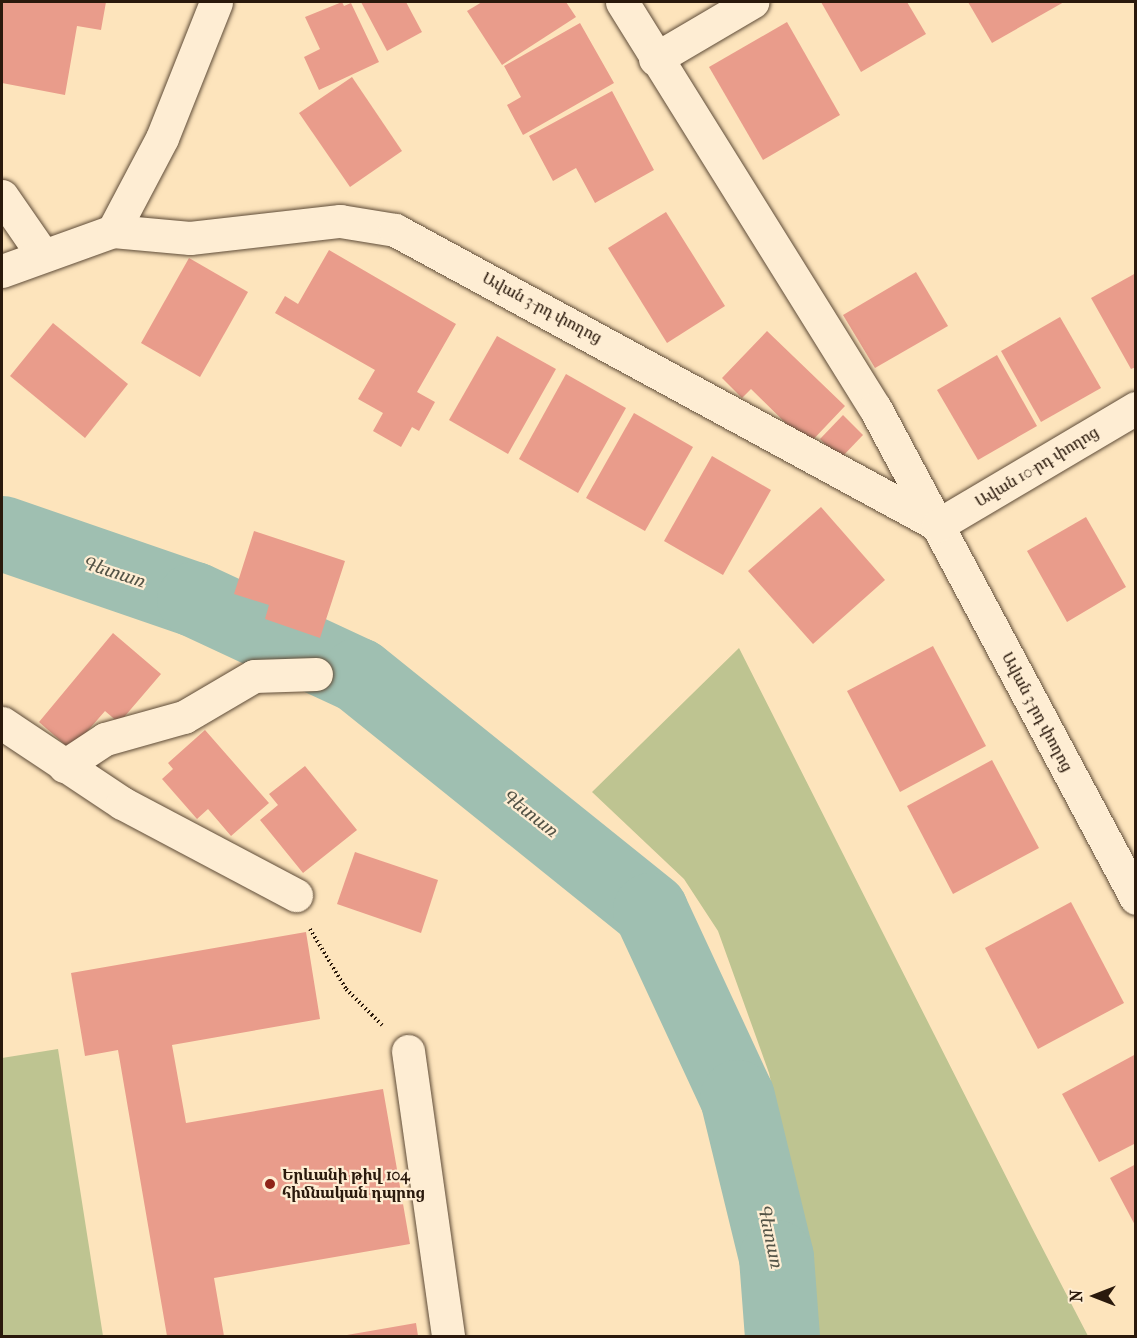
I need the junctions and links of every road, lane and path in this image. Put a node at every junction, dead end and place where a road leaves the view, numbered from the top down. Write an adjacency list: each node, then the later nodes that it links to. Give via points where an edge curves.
1 (216, 2): 6 (street, via 162,138)
2 (622, 2): 4 (street, Ավան 3-րդ փողոց)
3 (752, 2): 4 (street)
4 (655, 59): 10 (street, Ավան 3-րդ փողոց, via 875,408)
5 (2, 196): 7 (street)
6 (113, 231): 7 (street); 10 (street, Ավան 3-րդ փողոց, via 190,238 340,221 395,230)
7 (42, 254): 8 (street)
8 (2, 271)
9 (1136, 408): 10 (street, Ավան 10-րդ փողոց)
10 (938, 525): 15 (street, Ավան 3-րդ փողոց)
11 (316, 674): 13 (street, via 254,676 184,717 105,739)
12 (2, 723): 13 (street)
13 (64, 766): 14 (street)
14 (296, 895): 16 (path, via 313,939 346,989)
15 (1136, 898)
16 (408, 1051): 17 (street)
17 (448, 1336)

